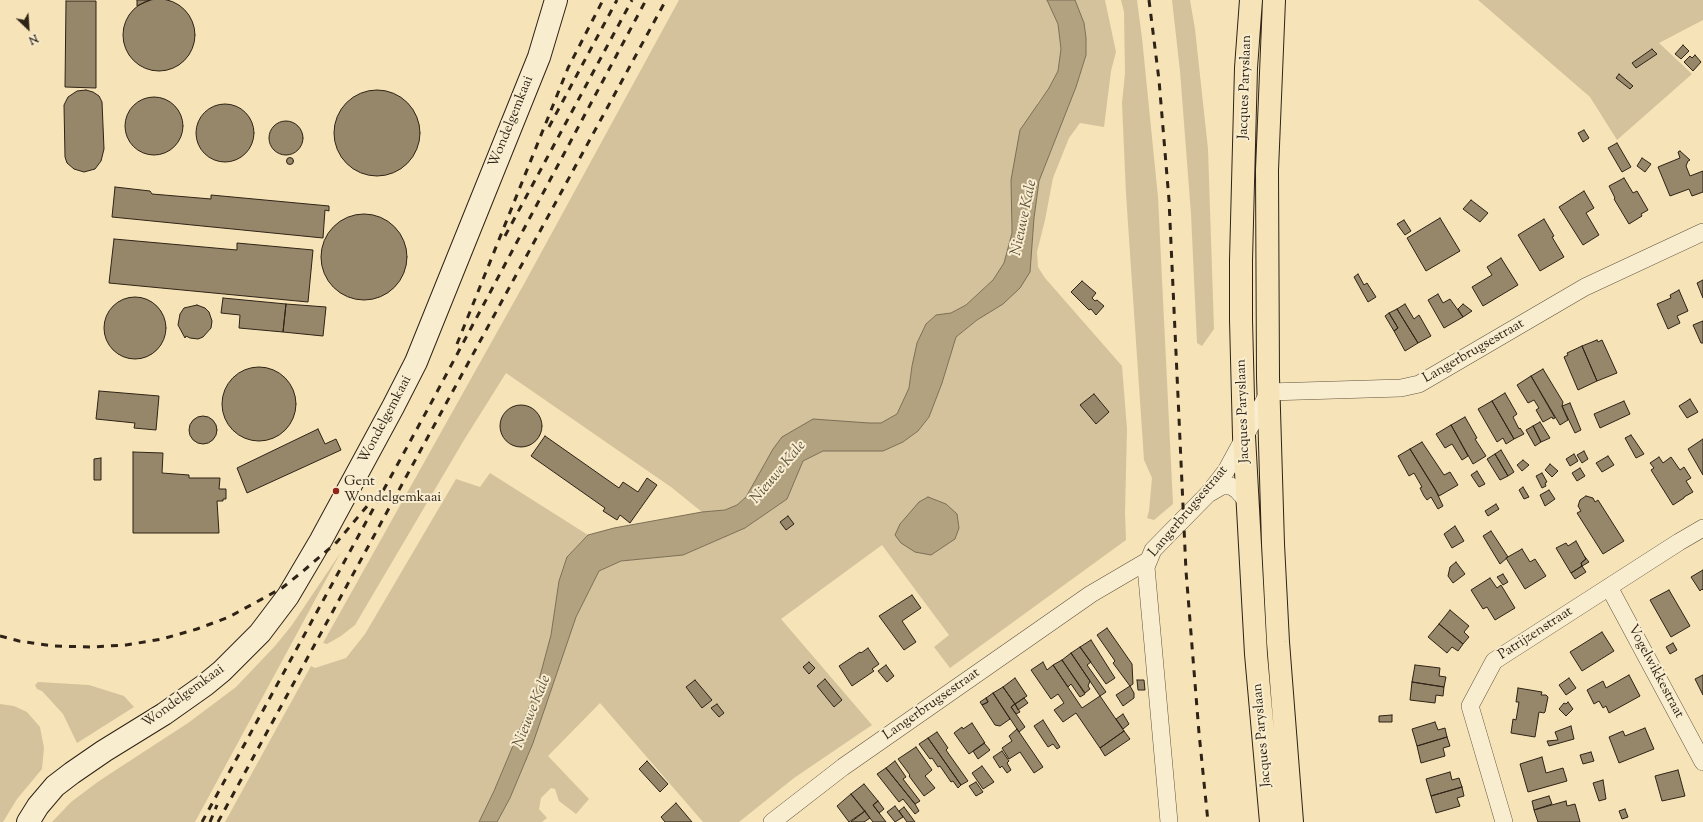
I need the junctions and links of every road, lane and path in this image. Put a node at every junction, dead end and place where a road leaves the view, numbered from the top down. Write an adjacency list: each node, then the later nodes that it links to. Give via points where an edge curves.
1 (556, 0): 13 (main road, Wondelgemkaai, via 539,57 416,362 329,526 288,596 260,633 222,671 170,710 85,763 48,795)
2 (1251, 0): 6 (highway, Jacques Paryslaan, via 1246,68 1241,260)
3 (1274, 0): 5 (highway, Jacques Paryslaan, via 1267,170)
4 (1703, 232): 5 (street, Langerbrugsestraat, via 1585,287 1419,384 1401,388)
5 (1269, 392): 6 (street, Langerbrugsestraat); 17 (highway, Jacques Paryslaan, via 1278,642)
6 (1244, 436): 7 (street, Langerbrugsestraat, via 1226,471); 8 (highway, Jacques Paryslaan)
7 (1209, 493): 8 (street, via 1222,486 1231,486); 10 (street, Langerbrugsestraat, via 1153,550)
8 (1247, 501): 16 (highway, Jacques Paryslaan, via 1256,654)
9 (1703, 528): 11 (street, Patrijzenstraat)
10 (1149, 560): 14 (street, Langerbrugsestraat, via 1085,598 843,767); 15 (street, via 1146,567)
11 (1609, 587): 12 (street, Vogelwikkestraat); 18 (street, Patrijzenstraat, via 1494,661 1470,706)
12 (1703, 759)
13 (28, 822)
14 (772, 822)
15 (1169, 822)
16 (1271, 822)
17 (1292, 822)
18 (1504, 822)

